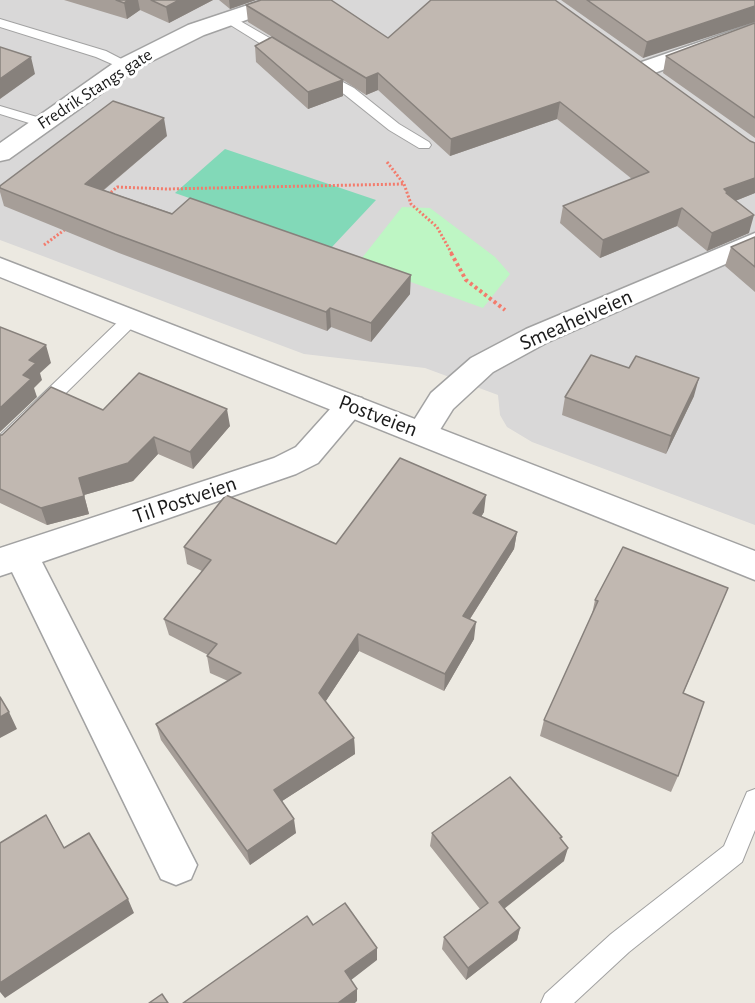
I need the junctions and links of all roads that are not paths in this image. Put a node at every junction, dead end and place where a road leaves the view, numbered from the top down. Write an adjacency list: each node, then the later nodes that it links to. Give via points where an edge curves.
1 (284, 0): 2 (street, Fredrik Stangs gate)
2 (228, 18): 5 (street, Fredrik Stangs gate); 9 (lane, via 349,92)
3 (0, 23): 5 (lane)
4 (755, 29): 6 (street, via 632,64)
5 (126, 65): 8 (street, Fredrik Stangs gate)
6 (660, 84)
7 (0, 110): 8 (lane)
8 (42, 123): 10 (street, Fredrik Stangs gate)
9 (424, 145)
10 (0, 154)
11 (755, 241): 15 (street, Smeaheiveien, via 536,336 482,365 442,401)
12 (0, 267): 13 (street, Postveien)
13 (131, 319): 14 (street, Postveien); 16 (lane)
14 (351, 406): 15 (street, Postveien); 17 (street, Til Postveien, via 307,455 285,466)
15 (422, 433): 18 (street, Postveien)
16 (0, 446)
17 (11, 559): 20 (street)
18 (755, 566)
19 (755, 800): 21 (lane, via 733,854 620,943)
20 (176, 865)
21 (554, 1003)

